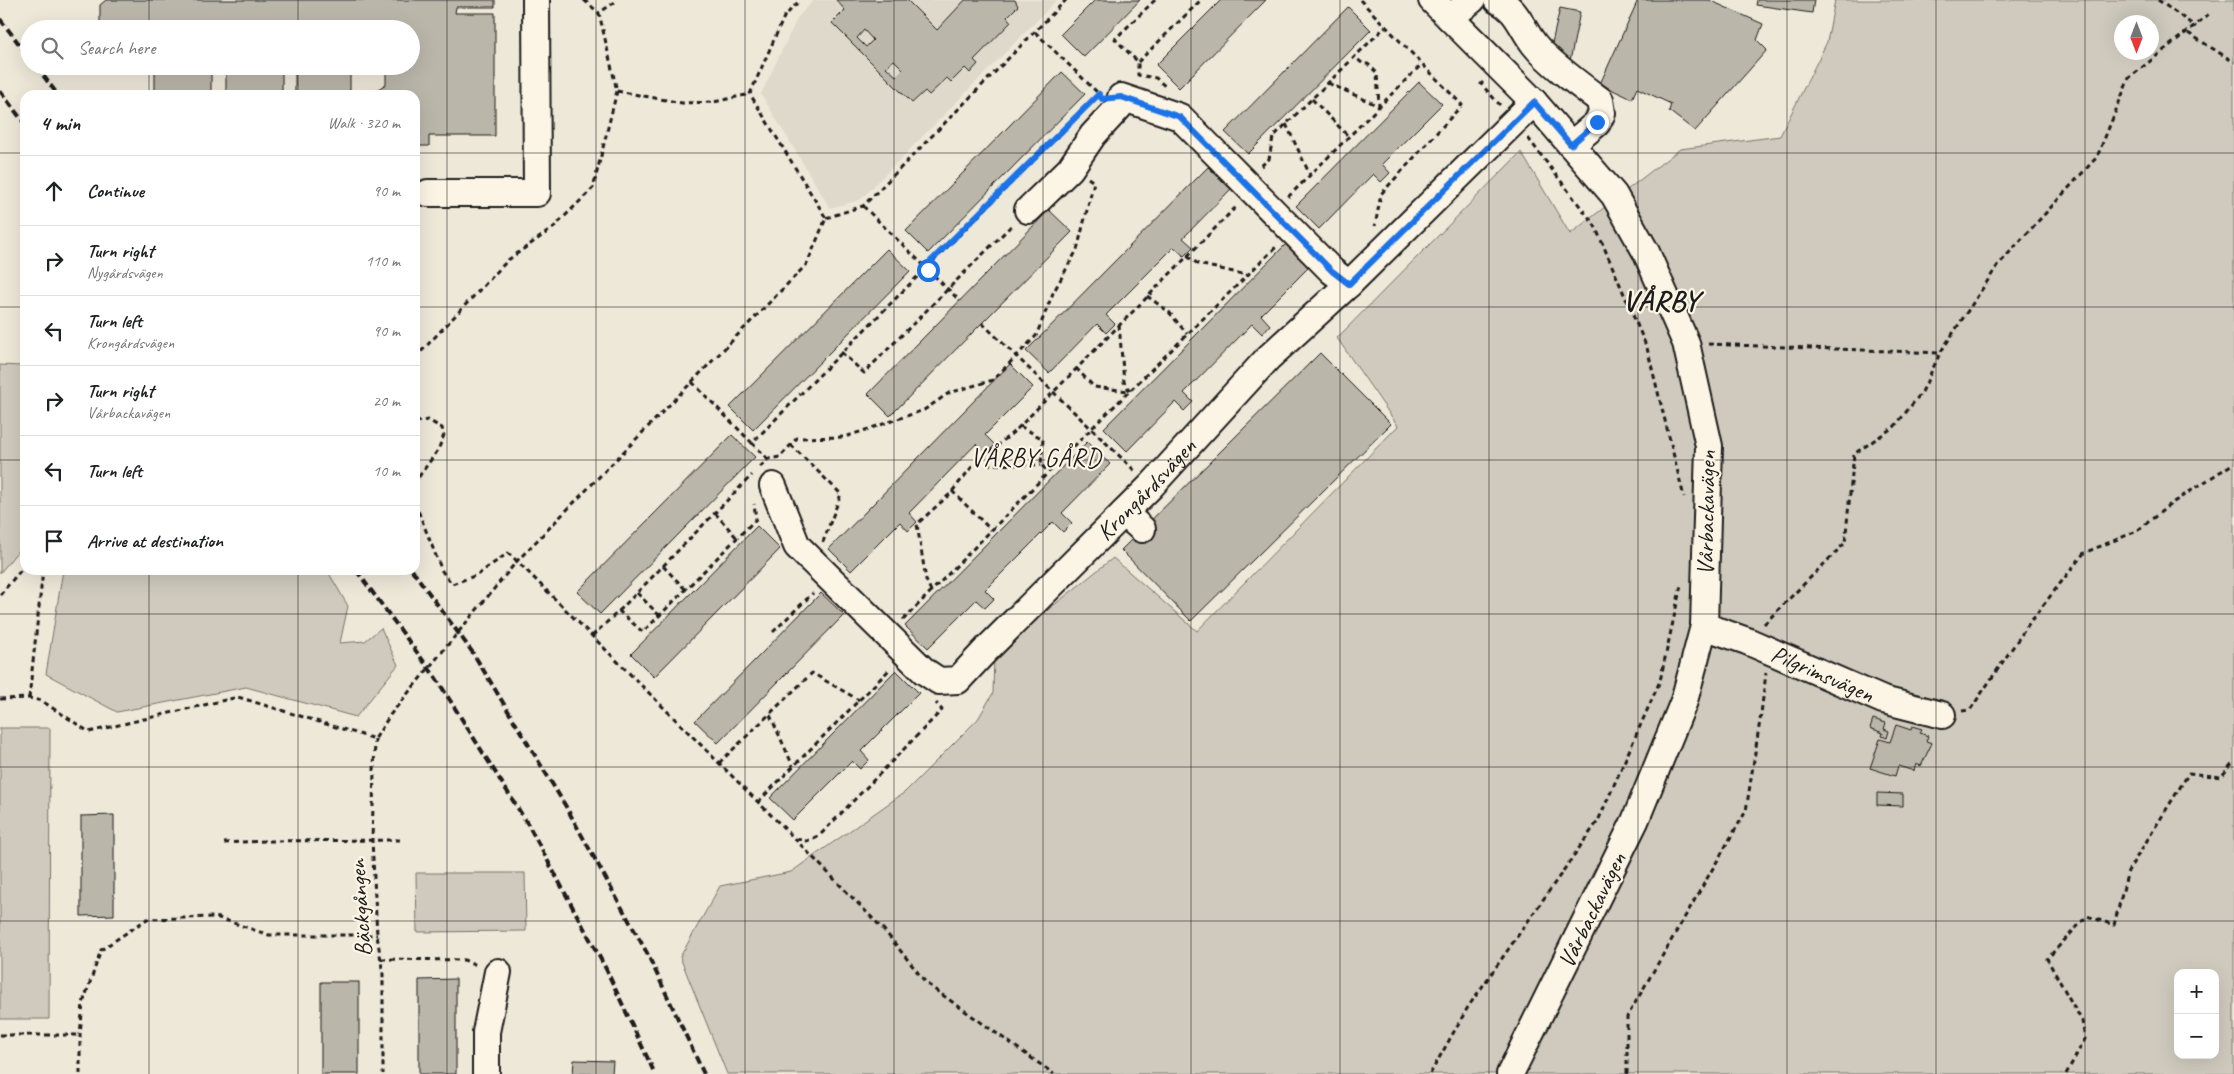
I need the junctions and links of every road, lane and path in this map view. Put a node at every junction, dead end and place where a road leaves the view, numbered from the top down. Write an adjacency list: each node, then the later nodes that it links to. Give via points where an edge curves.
1 (536, 0): 39 (street, via 537,193)
2 (584, 0): 12 (path)
3 (800, 0): 25 (path, via 784,17)
4 (1066, 0): 16 (path)
5 (1155, 0): 19 (path, via 1115,39)
6 (1201, 0): 19 (path)
7 (1360, 0): 14 (path)
8 (1472, 0): 11 (street)
9 (1497, 0): 35 (street, via 1513,11 1534,44 1600,100 1602,114 1597,122)
10 (2158, 0): 15 (path)
11 (1442, 9): 29 (street, Vårbackavägen)
12 (599, 14)
13 (2210, 14): 15 (path)
14 (1386, 26): 18 (path); 21 (path)
15 (2196, 27): 17 (path)
16 (1035, 32): 26 (path); 42 (path)
17 (2188, 32): 20 (path); 59 (path, via 2129,78 2097,157 1998,265)
18 (1355, 57): 22 (path); 31 (path, via 1378,72)
19 (1138, 62): 24 (path, via 1138,75 1156,78)
20 (2234, 62)
21 (1422, 64): 31 (path); 46 (path, via 1462,105 1381,194)
22 (1328, 84): 28 (path); 31 (path)
23 (618, 91): 25 (path, via 682,102 714,102)
24 (1170, 92)
25 (750, 94): 44 (path)
26 (1110, 95): 27 (path); 43 (street, via 1119,107 1093,135 1070,169); 45 (street, via 1180,117)
27 (1094, 99)
28 (1312, 99): 33 (path); 34 (path)
29 (1534, 102): 32 (street, Krongårdsvägen); 35 (street, Vårbackavägen)
30 (1088, 104): 48 (path)
31 (1380, 106): 34 (path)
32 (1514, 120): 50 (street, Krongårdsvägen); 77 (path, via 1595,226 1647,348)
33 (1286, 124): 36 (path, via 1273,137 1269,159); 37 (path)
34 (1349, 137): 37 (path)
35 (1571, 145): 57 (street, Vårbackavägen, via 1614,195 1646,252)
36 (1259, 168)
37 (1310, 175): 40 (path)
38 (1094, 182): 60 (path, via 1077,250 1053,293 1036,336)
39 (428, 193)
40 (1284, 201)
41 (1241, 202): 47 (path)
42 (863, 206): 44 (path); 48 (path)
43 (1028, 210): 51 (path)
44 (826, 218): 62 (path, via 807,264)
45 (1293, 230): 49 (path); 50 (street)
46 (1374, 232)
47 (1187, 256): 49 (path, via 1198,264); 52 (path)
48 (927, 269): 51 (path); 58 (path)
49 (1248, 275): 56 (path)
50 (1349, 284): 74 (street, Krongårdsvägen)
51 (948, 289): 53 (path); 58 (path, via 864,374)
52 (1147, 296): 55 (path); 56 (path, via 1168,312)
53 (960, 301)
54 (982, 323): 60 (path)
55 (1119, 325): 61 (path); 63 (path, via 1124,382)
56 (1187, 334): 63 (path)
57 (1686, 343): 59 (path); 98 (street, Vårbackavägen, via 1709,446)
58 (841, 352): 62 (path, via 752,442)
59 (1940, 352): 101 (path, via 1922,392 1895,426 1854,454 1845,542)
60 (1016, 356): 64 (path); 68 (path, via 992,380 949,394 924,410 845,437 797,438)
61 (1076, 368): 63 (path, via 1094,387); 64 (path)
62 (692, 382): 85 (path)
63 (1130, 391): 67 (path)
64 (1052, 392): 66 (path); 67 (path)
65 (420, 421): 73 (path, via 428,420 442,428 444,435 438,450)
66 (1020, 426): 70 (path); 71 (path, via 1043,439)
67 (1091, 429): 72 (path); 74 (path)
68 (790, 445): 78 (path, via 780,457 768,459); 84 (path, via 841,494)
69 (2234, 462): 108 (path, via 2137,531 2084,552 2030,622 1970,710)
70 (976, 464): 71 (path); 75 (path)
71 (1041, 465): 72 (path)
72 (1049, 472): 82 (path)
73 (420, 475)
74 (1140, 476): 76 (street, Krongårdsvägen, via 1133,521 986,650 958,680 939,681 924,671 797,546)
75 (952, 491): 82 (path); 91 (path, via 917,524 926,580)
76 (763, 494): 80 (path)
77 (1685, 502)
78 (715, 514): 83 (path); 86 (path)
79 (420, 516): 85 (path, via 442,571 452,584 477,575 508,554)
80 (756, 519): 81 (path); 83 (path)
81 (763, 525)
82 (991, 530): 91 (path)
83 (737, 538): 90 (path)
84 (820, 551)
85 (517, 561): 100 (path); 109 (path, via 390,715)
86 (663, 566): 90 (path); 93 (path)
87 (20, 571): 94 (path)
88 (42, 575): 103 (path)
89 (1682, 581): 127 (path, via 1660,681 1598,821 1468,1007)
90 (685, 589): 96 (path)
91 (931, 591): 97 (path)
92 (814, 592): 99 (path)
93 (637, 593): 95 (path); 96 (path)
94 (0, 595)
95 (619, 611): 96 (path, via 643,632); 100 (path)
96 (659, 615)
97 (900, 622)
98 (1704, 626): 101 (street, Pilgrimsvägen); 128 (street, Vårbackavägen, via 1684,701 1635,821)
99 (773, 632)
100 (592, 636): 111 (path)
101 (1759, 646): 108 (street, Pilgrimsvägen, via 1883,700); 129 (path, via 1746,811 1627,1017)
102 (896, 663): 105 (path)
103 (29, 698): 104 (path); 109 (path, via 42,701 89,732 238,697)
104 (0, 699)
105 (859, 700): 107 (path, via 812,673); 112 (path)
106 (935, 703): 114 (path, via 942,710 820,835 807,841)
107 (770, 715): 111 (path); 112 (path)
108 (1942, 715)
109 (375, 739): 115 (path, Bäckgången)
110 (2234, 761): 130 (path, via 2221,777 2189,772 2128,871 2114,925 2087,916 2047,959 2082,1021 2085,1039)
111 (719, 763): 113 (path)
112 (793, 766): 113 (path)
113 (758, 802): 114 (path)
114 (796, 839): 126 (path, via 884,930 928,984)
115 (372, 840): 116 (path); 117 (path); 118 (path, Bäckgången)
116 (401, 840)
117 (224, 843)
118 (376, 935): 119 (path, Bäckgången); 122 (path, via 269,935 216,917 147,919 101,950 83,1004)
119 (381, 959): 120 (path, via 464,960); 124 (path, Bäckgången)
120 (498, 972): 125 (street, via 486,1032)
121 (0, 1034): 122 (path)
122 (80, 1035): 123 (path)
123 (80, 1074)
124 (383, 1074)
125 (486, 1074)
126 (1054, 1074)
127 (1430, 1074)
128 (1510, 1074)
129 (1627, 1074)
130 (2066, 1074)

